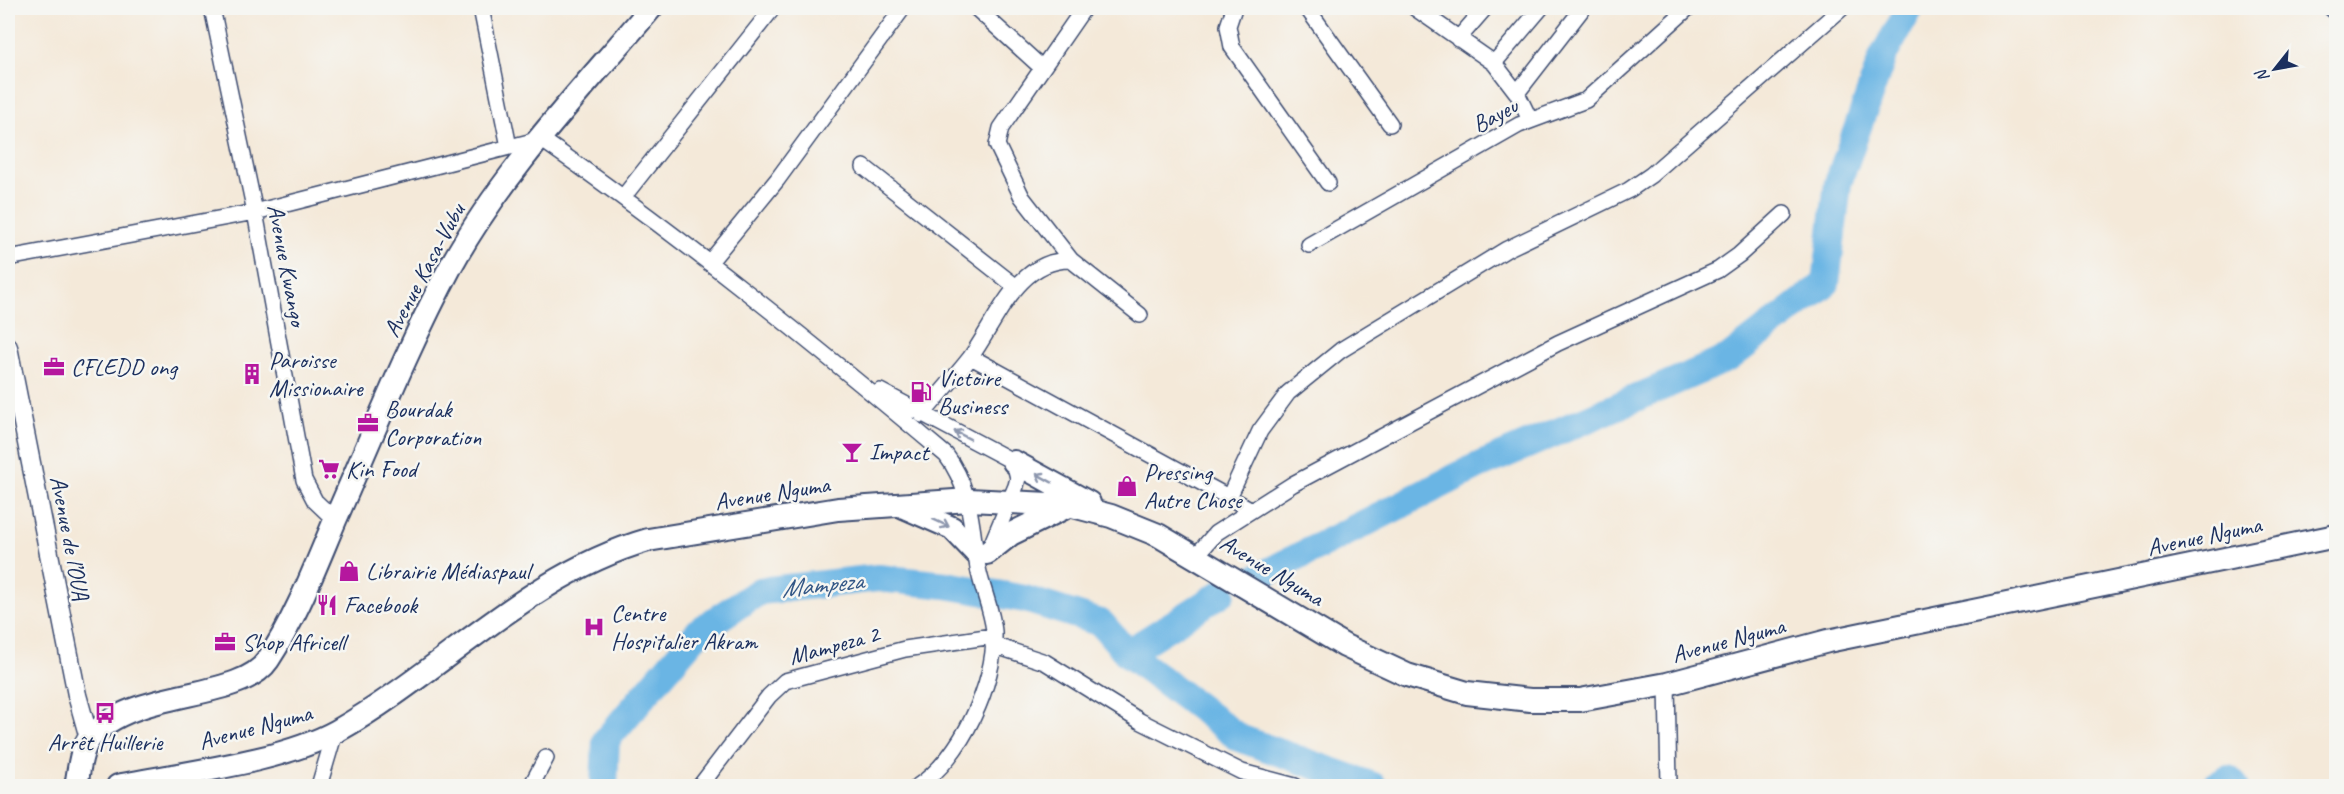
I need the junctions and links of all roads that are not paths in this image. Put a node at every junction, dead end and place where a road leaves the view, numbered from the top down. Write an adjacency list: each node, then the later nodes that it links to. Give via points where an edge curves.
1 (213, 8): 29 (street, Avenue Kwango)
2 (481, 8): 25 (street)
3 (651, 8): 24 (main road, Avenue Kasa-Vubu)
4 (773, 8): 28 (street)
5 (903, 8): 34 (street, via 777,180)
6 (976, 8): 20 (street)
7 (1084, 8): 20 (street)
8 (1234, 8): 27 (street, via 1228,26 1232,47)
9 (1307, 8): 23 (street)
10 (1415, 8): 18 (street)
11 (1485, 8): 18 (street)
12 (1541, 8): 19 (street)
13 (1583, 8): 21 (street)
14 (1688, 8): 22 (street, Bayeu, via 1586,100)
15 (1842, 8): 42 (street, via 1651,175 1629,190 1507,249 1341,350 1288,393 1260,431)
16 (2331, 8): 17 (street)
17 (2337, 12)
18 (1458, 39): 19 (street)
19 (1494, 63): 21 (street)
20 (1041, 67): 33 (street, via 1001,129 998,145 1022,196)
21 (1517, 93): 22 (street)
22 (1530, 120): 31 (street, Bayeu)
23 (1390, 123)
24 (542, 139): 25 (street); 28 (street); 49 (main road, Avenue Kasa-Vubu, via 502,188 452,264)
25 (509, 147): 29 (street)
26 (864, 167): 35 (street)
27 (1328, 183)
28 (624, 196): 34 (street)
29 (255, 212): 32 (street); 49 (street, Avenue Kwango, via 304,480 315,501)
30 (1784, 214): 47 (street, via 1718,270 1558,343)
31 (1309, 245)
32 (8, 258)
33 (1071, 260): 35 (street, via 1049,263); 36 (street)
34 (709, 263): 39 (street)
35 (1015, 286): 38 (street)
36 (1140, 315)
37 (8, 347): 56 (street, Avenue de l’OUA, via 77,695)
38 (971, 357): 40 (street); 42 (street)
39 (852, 376): 40 (street); 43 (street, via 946,455 956,467)
40 (922, 415): 41 (street, one-way to 40)
41 (1014, 462): 44 (street, via 1018,478); 48 (main road, one-way to 41)
42 (1228, 497): 47 (street)
43 (969, 500): 44 (main road, Avenue Nguma); 45 (main road, Avenue Nguma); 52 (street)
44 (1010, 502): 46 (main road, Avenue Nguma); 52 (street)
45 (897, 504): 52 (main road, one-way to 52, via 952,528); 55 (main road, Avenue Nguma, via 838,509 619,548 540,589 409,685)
46 (1069, 505): 48 (main road, Avenue Nguma); 52 (main road, via 1011,534)
47 (1250, 509): 51 (street, via 1216,533)
48 (1111, 516): 51 (main road, Avenue Nguma)
49 (335, 520): 56 (main road, Avenue Kasa-Vubu, via 300,603 266,663 235,682 138,706)
50 (2337, 536): 54 (main road, Avenue Nguma, via 1828,641)
51 (1196, 556): 54 (main road, Avenue Nguma, via 1345,645 1407,675 1467,693 1530,700 1580,700)
52 (982, 560): 53 (street)
53 (993, 634): 62 (street, Mampeza 2, via 904,649 785,681); 63 (street, via 982,692 956,750 942,768); 64 (street, via 1140,721 1242,772)
54 (1667, 684): 65 (street)
55 (335, 732): 59 (main road, Avenue Nguma, via 275,754); 60 (street)
56 (89, 738): 58 (main road)
57 (546, 758): 61 (street)
58 (76, 786)
59 (118, 786)
60 (319, 786)
61 (531, 786)
62 (700, 786)
63 (918, 786)
64 (1295, 786)
65 (1669, 786)

